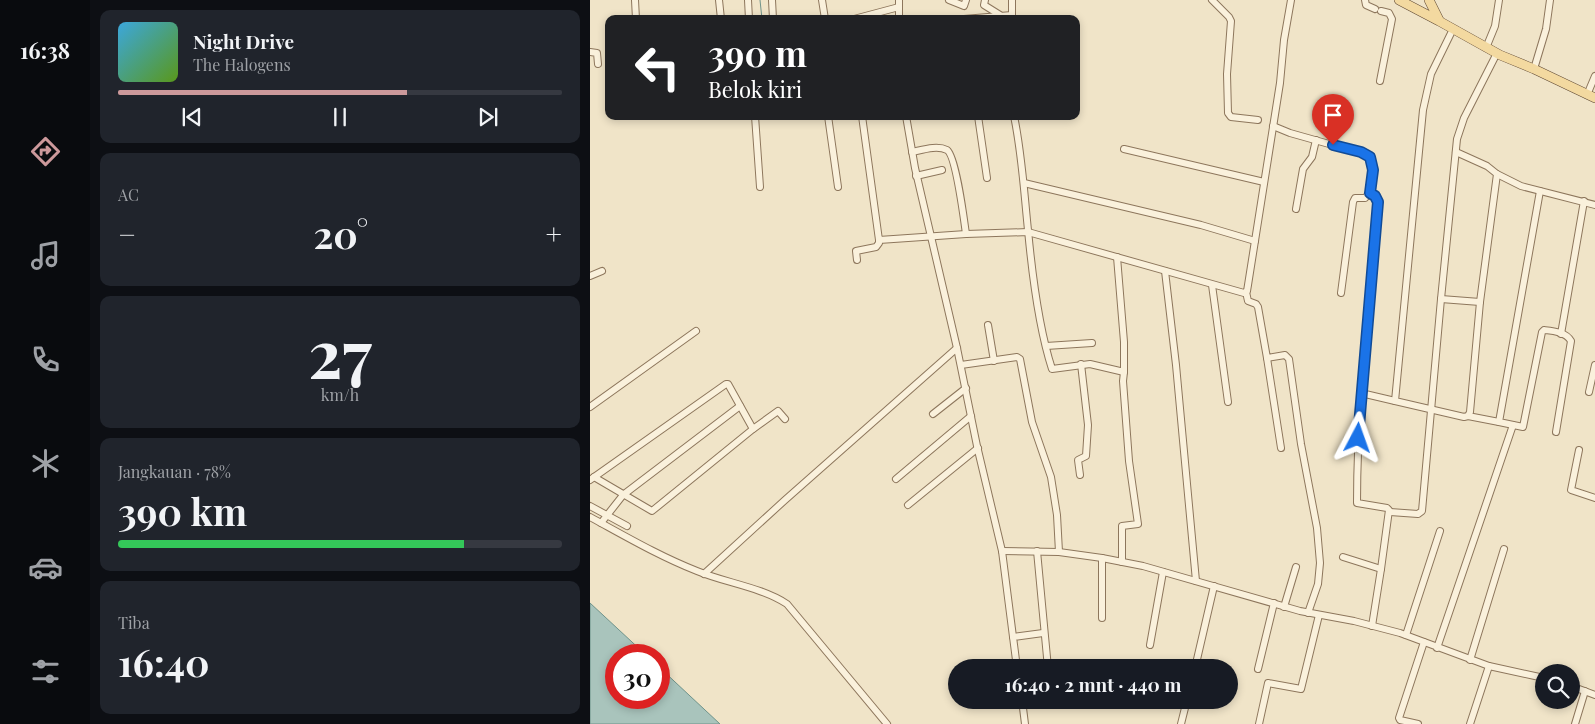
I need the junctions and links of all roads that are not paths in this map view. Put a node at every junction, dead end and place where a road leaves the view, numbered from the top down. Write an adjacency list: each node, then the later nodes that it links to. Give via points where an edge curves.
1 (635, 0): 18 (street)
2 (719, 0): 19 (street)
3 (748, 0): 20 (street)
4 (772, 0): 21 (street)
5 (822, 0): 22 (street)
6 (949, 0): 7 (street, via 964,6)
7 (966, 0)
8 (985, 0): 24 (street, via 984,4)
9 (1012, 0): 25 (street)
10 (1212, 0): 42 (street, via 1231,21 1228,113 1231,117)
11 (1291, 0): 43 (street)
12 (1365, 0): 34 (street, via 1366,6 1389,13 1392,19)
13 (1398, 0): 26 (main road)
14 (1429, 0): 26 (main road)
15 (1499, 0): 28 (street, via 1497,21)
16 (1550, 0): 32 (street, via 1546,29)
17 (899, 4): 23 (street)
18 (636, 15)
19 (721, 15)
20 (750, 15)
21 (773, 15)
22 (824, 15)
23 (866, 15)
24 (999, 15)
25 (1012, 15)
26 (1439, 21): 27 (main road)
27 (1453, 29): 28 (main road); 91 (street, via 1432,74 1423,110)
28 (1486, 48): 30 (main road)
29 (590, 52): 31 (street, via 597,52)
30 (1496, 54): 32 (main road); 47 (street, via 1463,122)
31 (598, 64)
32 (1534, 69): 35 (main road)
33 (1595, 76): 35 (street)
34 (1380, 81)
35 (1591, 96)
36 (755, 120): 54 (street)
37 (829, 120): 55 (street)
38 (863, 120): 64 (street)
39 (907, 120): 46 (street)
40 (979, 120): 51 (street)
41 (1015, 120): 53 (street)
42 (1258, 120)
43 (1272, 126): 44 (street); 52 (street)
44 (1316, 140): 57 (street, via 1370,157 1373,170); 60 (street, via 1312,156 1303,169)
45 (1124, 149): 52 (street)
46 (912, 152): 50 (street); 62 (street, via 938,148 950,153)
47 (1456, 152): 49 (street); 74 (street)
48 (942, 170): 50 (street)
49 (1497, 174): 56 (street); 75 (street)
50 (916, 176): 63 (street)
51 (987, 178)
52 (1264, 182): 65 (street)
53 (1024, 183): 61 (street); 65 (street)
54 (760, 187)
55 (838, 188)
56 (1540, 191): 58 (street); 100 (street)
57 (1370, 193): 73 (street, via 1353,200); 89 (street, via 1378,200 1378,209)
58 (1584, 202): 59 (street); 78 (street)
59 (1595, 205)
60 (1296, 209)
61 (1028, 232): 62 (street); 66 (street); 80 (street)
62 (966, 234): 63 (street)
63 (932, 237): 64 (street); 81 (street)
64 (879, 240): 67 (street, via 876,247 856,251)
65 (1255, 241): 72 (street)
66 (1117, 257): 69 (street); 87 (street)
67 (857, 260)
68 (602, 271): 70 (street)
69 (1166, 272): 71 (street); 131 (street)
70 (590, 276)
71 (1212, 285): 72 (street); 92 (street)
72 (1246, 292): 82 (street, via 1248,302 1258,307)
73 (1341, 293)
74 (1441, 299): 75 (street); 95 (street)
75 (1480, 302): 98 (street)
76 (988, 325): 83 (street)
77 (696, 331): 94 (street)
78 (1561, 334): 101 (street, via 1542,331 1523,426); 103 (street, via 1571,341)
79 (1092, 343): 80 (street)
80 (1046, 346): 84 (street, via 1052,369)
81 (958, 348): 85 (street); 130 (street)
82 (1267, 358): 105 (street); 135 (street, via 1285,355 1289,359 1317,528 1320,576)
83 (994, 361): 85 (street); 123 (street, via 1020,359 1032,422 1051,478)
84 (1081, 364): 87 (street, via 1097,364); 107 (street, via 1088,430 1086,456 1078,461)
85 (961, 365): 88 (street)
86 (1595, 365): 90 (street)
87 (1124, 372): 126 (street, via 1138,524 1122,526)
88 (966, 388): 96 (street); 97 (street)
89 (1361, 392): 91 (street); 114 (street, via 1357,503 1387,508)
90 (1589, 392)
91 (1395, 401): 95 (street)
92 (1228, 402)
93 (740, 406): 102 (street); 108 (street, via 728,384 724,384); 110 (street)
94 (590, 407)
95 (1431, 410): 98 (street); 114 (street, via 1422,511 1418,514)
96 (933, 414)
97 (971, 416): 104 (street); 109 (street)
98 (1468, 416): 100 (street)
99 (785, 419): 102 (street, via 778,411)
100 (1499, 422): 101 (street)
101 (1513, 425): 144 (street)
102 (753, 429): 110 (street, via 652,511)
103 (1556, 432)
104 (978, 448): 112 (street); 121 (street)
105 (1281, 448)
106 (1579, 450): 111 (street, via 1571,490)
107 (1080, 475)
108 (592, 478): 110 (street)
109 (896, 479)
110 (623, 496): 115 (street)
111 (1595, 498)
112 (908, 505)
113 (590, 506): 115 (street)
114 (1390, 512): 128 (street)
115 (607, 515): 117 (street); 118 (street)
116 (590, 517): 117 (street)
117 (601, 523): 130 (street)
118 (627, 526)
119 (1440, 531): 140 (street)
120 (1504, 549): 148 (street)
121 (1002, 551): 122 (street); 141 (street)
122 (1037, 551): 123 (street); 139 (street)
123 (1060, 552): 125 (street)
124 (1343, 557): 128 (street)
125 (1102, 558): 126 (street); 137 (street)
126 (1122, 562): 129 (street)
127 (1296, 567): 134 (street)
128 (1381, 569): 138 (street)
129 (1163, 572): 131 (street); 143 (street)
130 (704, 574): 157 (street, via 775,597 787,604)
131 (1196, 581): 132 (street)
132 (1214, 586): 133 (street); 147 (street)
133 (1274, 603): 134 (street); 150 (street)
134 (1284, 607): 135 (street)
135 (1308, 613): 136 (street)
136 (1318, 615): 138 (street); 160 (street, via 1301,689 1269,683)
137 (1102, 618)
138 (1372, 626): 140 (street)
139 (1043, 633): 141 (street); 146 (street)
140 (1406, 635): 142 (street)
141 (1013, 637): 145 (street)
142 (1424, 642): 144 (street); 161 (street, via 1399,719)
143 (1150, 645)
144 (1437, 648): 148 (street)
145 (1016, 659)
146 (1047, 659)
147 (1197, 659)
148 (1470, 660): 149 (street)
149 (1489, 666): 151 (street); 162 (street)
150 (1258, 669)
151 (1535, 676)
152 (1580, 690): 153 (street)
153 (1585, 692): 154 (street); 163 (street)
154 (1595, 695)
155 (1023, 709): 158 (street)
156 (1185, 709): 159 (street)
157 (887, 724)
158 (1025, 724)
159 (1182, 724)
160 (1259, 724)
161 (1418, 724)
162 (1470, 724)
163 (1575, 724)

